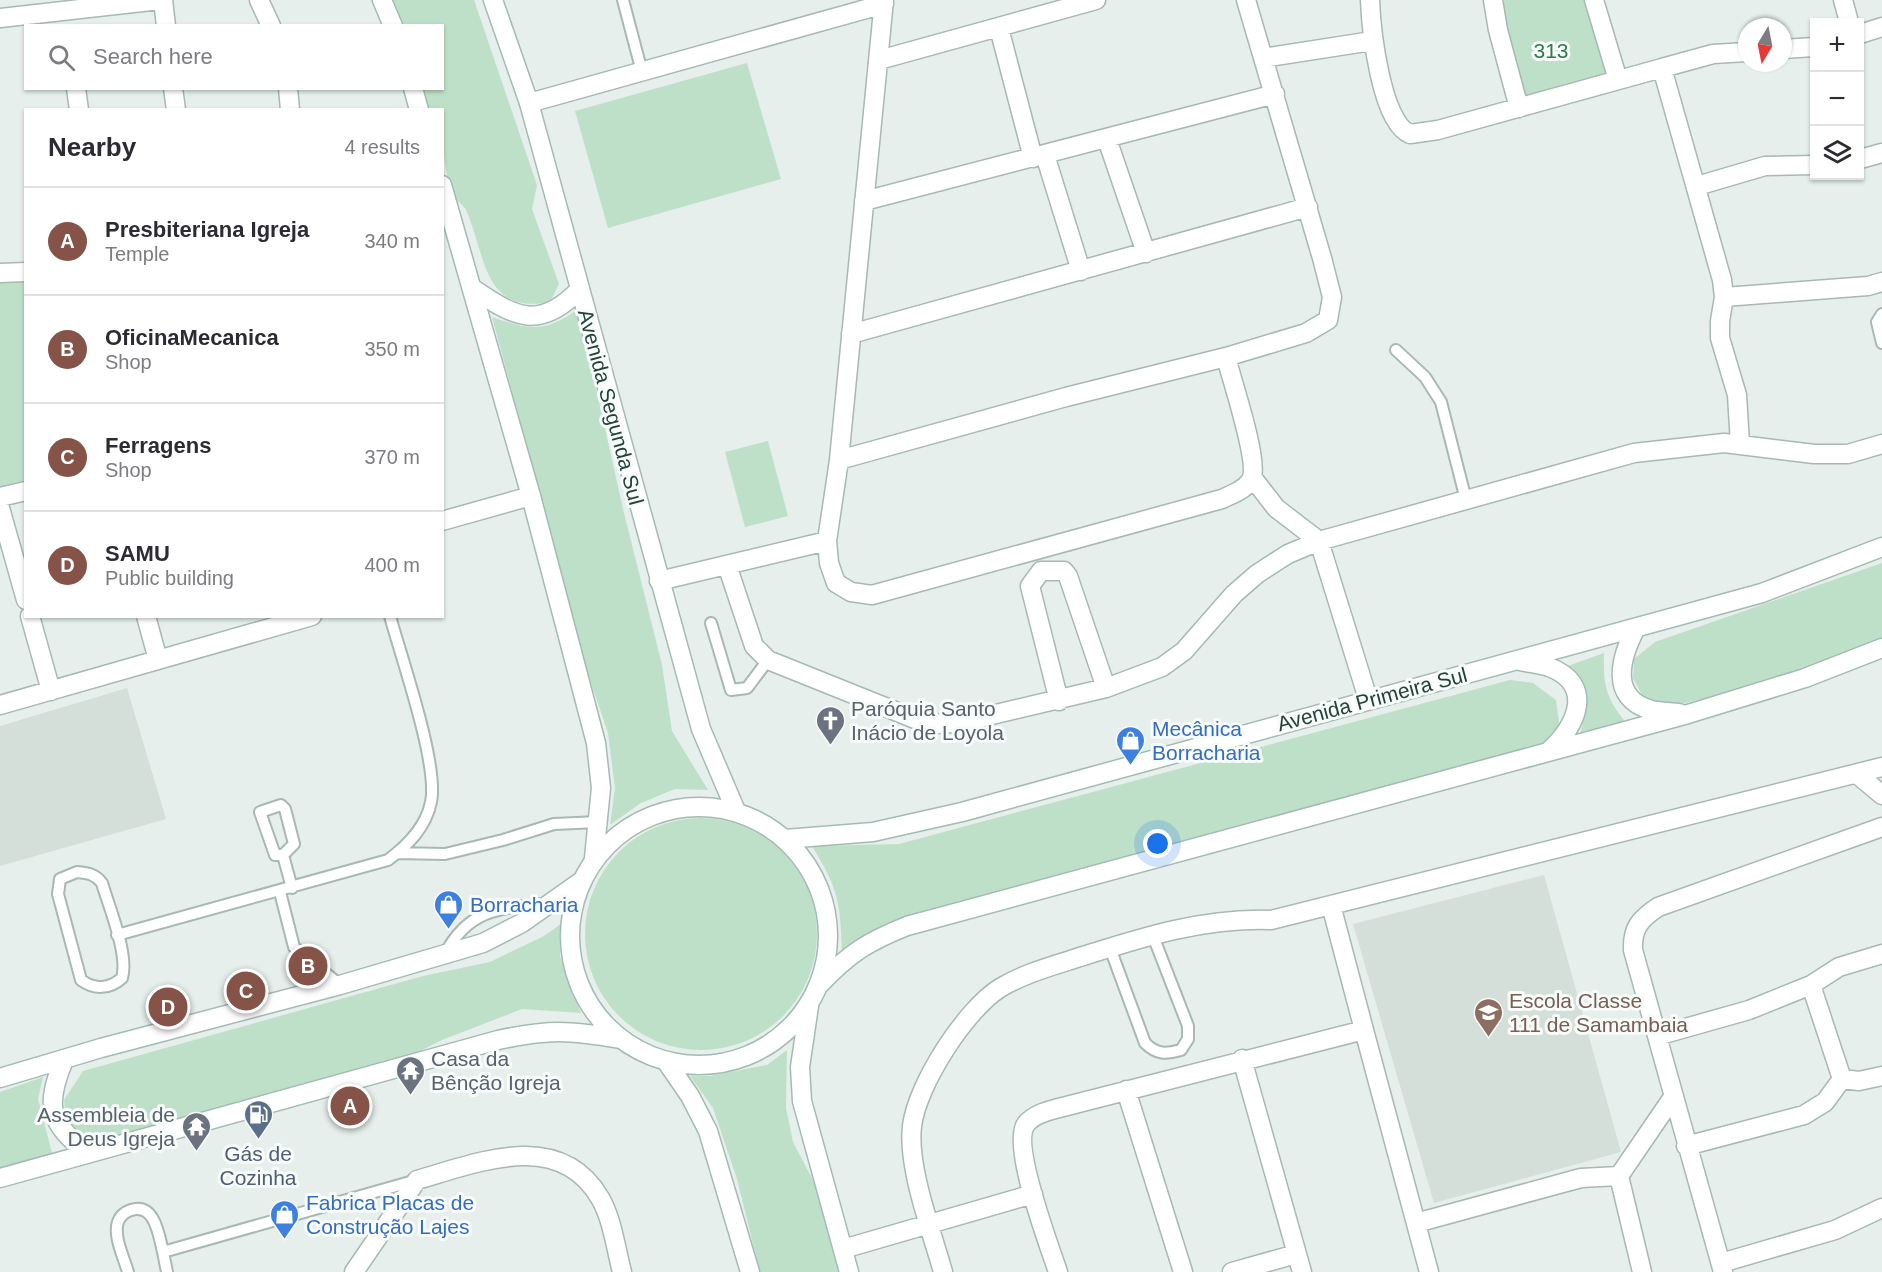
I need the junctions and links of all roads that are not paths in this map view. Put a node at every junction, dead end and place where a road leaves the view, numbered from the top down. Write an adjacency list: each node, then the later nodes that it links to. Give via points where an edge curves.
1 (162, 0): 14 (street); 16 (street)
2 (259, 0): 17 (street)
3 (382, 0): 18 (street)
4 (493, 0): 36 (street, Avenida Segunda Sul)
5 (623, 0): 29 (lane)
6 (1096, 0): 20 (street)
7 (1246, 0): 26 (street)
8 (1370, 0): 22 (street)
9 (1494, 0): 41 (street)
10 (1594, 0): 30 (street)
11 (1843, 0): 15 (street)
12 (884, 2): 27 (street); 29 (street)
13 (0, 18): 14 (street)
14 (68, 18)
15 (1848, 18)
16 (166, 24)
17 (270, 24)
18 (392, 24)
19 (1882, 27): 21 (street)
20 (999, 28): 27 (street); 44 (street)
21 (1864, 33)
22 (1372, 41): 26 (street); 41 (street, via 1394,121 1406,132 1438,130)
23 (1810, 47): 24 (street)
24 (1792, 49)
25 (1738, 53): 28 (street, via 1713,54)
26 (1263, 58): 35 (street)
27 (879, 60): 49 (street)
28 (1662, 68): 30 (street); 47 (street)
29 (642, 72): 36 (street)
30 (1618, 80): 41 (street)
31 (76, 90): 37 (street)
32 (173, 90): 38 (street)
33 (288, 90): 39 (street)
34 (414, 90): 40 (street)
35 (1275, 94): 42 (street); 50 (street)
36 (529, 103): 57 (street, Avenida Segunda Sul)
37 (79, 108)
38 (176, 108)
39 (290, 108)
40 (418, 108)
41 (1519, 108)
42 (1107, 139): 44 (street); 51 (street)
43 (1882, 153): 45 (street)
44 (1039, 157): 49 (street); 52 (street)
45 (1864, 158)
46 (1810, 165): 47 (street, via 1765,166)
47 (1697, 186): 58 (street)
48 (444, 191): 56 (street)
49 (864, 201): 60 (street)
50 (1308, 207): 51 (street); 63 (street, via 1332,297 1328,320 1306,333)
51 (1146, 253): 52 (street)
52 (1081, 271): 60 (street)
53 (24, 272): 54 (street)
54 (0, 273)
55 (1882, 282): 58 (street)
56 (475, 290): 57 (street, via 504,310 521,316 545,316); 69 (street)
57 (579, 290): 78 (street, Avenida Segunda Sul)
58 (1724, 297): 64 (street, via 1720,338 1737,395)
59 (1882, 314): 61 (lane, via 1877,322)
60 (851, 334): 66 (street)
61 (1882, 343)
62 (1396, 350): 71 (lane, via 1425,377 1441,402)
63 (1226, 357): 66 (street); 67 (street, via 1252,458)
64 (1740, 444): 65 (street, via 1814,454 1848,454); 71 (street, via 1701,444 1634,453)
65 (1882, 444)
66 (839, 460): 74 (street)
67 (1252, 477): 74 (street, via 1247,485 1222,499 872,595 851,592 836,582); 75 (street, via 1276,508)
68 (24, 491): 70 (street)
69 (531, 496): 73 (street); 102 (street, via 596,743 601,788)
70 (0, 497)
71 (1466, 500): 75 (street)
72 (0, 508): 79 (street)
73 (444, 520)
74 (827, 541): 77 (street)
75 (1319, 541): 91 (street, via 1280,558 1257,574 1184,651 1162,667); 93 (street)
76 (1882, 548): 86 (street, Avenida Primeira Sul, via 1762,593)
77 (727, 565): 78 (street); 89 (street, via 754,646)
78 (659, 581): 101 (street, Avenida Segunda Sul, via 701,729)
79 (24, 593)
80 (31, 618): 92 (street)
81 (147, 618): 88 (street)
82 (298, 618): 84 (street)
83 (391, 618): 105 (lane, via 433,782 427,816)
84 (264, 623): 88 (street)
85 (711, 623): 89 (lane, via 731,690 747,688)
86 (1636, 628): 90 (street, Avenida Primeira Sul); 96 (street, via 1620,669 1630,697 1651,710)
87 (1882, 648): 96 (street, via 1805,678)
88 (158, 660): 92 (street)
89 (768, 660): 94 (street, via 889,710 941,724)
90 (1514, 660): 93 (street, Avenida Primeira Sul); 97 (street, via 1557,671 1576,693 1577,712 1570,728)
91 (1106, 688): 94 (street); 94 (street, via 1068,576 1064,571 1041,571 1030,586)
92 (51, 691): 95 (street)
93 (1368, 699): 104 (street, Avenida Primeira Sul, via 916,824 873,832)
94 (1059, 701)
95 (0, 705)
96 (1688, 714): 97 (street)
97 (1549, 751): 118 (street, via 907,926 848,955)
98 (1882, 767): 99 (street)
99 (1857, 774): 100 (street); 112 (street)
100 (1882, 795)
101 (736, 811): 104 (street, via 762,822); 107 (street, via 705,806 674,808 643,818 616,835)
102 (597, 822): 105 (lane, via 554,824 445,854); 107 (street)
103 (1882, 827): 123 (street, via 1658,907 1643,917 1632,937 1633,950)
104 (785, 839): 118 (street, via 806,861 821,889 828,918 828,952)
105 (398, 853): 109 (lane, via 388,860)
106 (283, 855): 106 (lane, via 294,844 285,809 281,805 265,808 261,815 273,854); 109 (lane)
107 (594, 858): 108 (street)
108 (580, 882): 111 (street); 124 (street, via 570,915 569,949 577,982 595,1013)
109 (292, 888): 110 (lane)
110 (280, 892): 113 (lane); 119 (lane, via 294,947)
111 (549, 904): 116 (street, via 503,934); 116 (lane, via 501,908 476,917 454,937)
112 (1331, 905): 114 (street, via 1271,920 1201,924); 122 (street)
113 (117, 935): 113 (lane, via 98,878 77,873 60,879 58,894 81,980 86,984 105,987 122,978 125,970)
114 (1153, 936): 115 (street); 115 (lane, via 1188,1026 1188,1039 1181,1050 1167,1054 1155,1053 1145,1043)
115 (1110, 948): 140 (street, via 1001,987 970,1014 952,1040 922,1092 912,1126 913,1160)
116 (445, 954): 119 (street)
117 (1882, 954): 120 (street, via 1839,967)
118 (820, 984): 121 (street)
119 (340, 985): 126 (street)
120 (1811, 985): 123 (street, via 1749,1010); 130 (street)
121 (809, 1006): 127 (street, via 781,1037 744,1058 705,1065); 142 (street, via 800,1067 802,1101)
122 (1364, 1030): 125 (street); 141 (street)
123 (1657, 1036): 132 (street)
124 (620, 1039): 127 (street); 134 (street, via 574,1031 541,1031 498,1040)
125 (1242, 1059): 131 (street); 144 (street)
126 (64, 1060): 129 (street); 134 (street, via 51,1104 58,1126)
127 (666, 1061): 150 (street, via 708,1131)
128 (1882, 1076): 130 (street, via 1859,1081)
129 (0, 1078)
130 (1842, 1079): 133 (street, via 1825,1102 1804,1115)
131 (1126, 1090): 138 (street, via 1043,1112 1026,1124 1021,1143); 154 (street)
132 (1673, 1097): 133 (street); 135 (street)
133 (1686, 1146): 145 (street)
134 (88, 1152): 136 (street)
135 (1619, 1176): 141 (street, via 1581,1178); 158 (street)
136 (0, 1178)
137 (417, 1180): 143 (lane); 148 (street); 149 (street, via 497,1158 527,1154 571,1167 600,1198)
138 (1033, 1194): 140 (street); 153 (street)
139 (1882, 1208): 145 (street, via 1835,1230)
140 (930, 1222): 142 (street); 152 (street)
141 (1416, 1223): 157 (street)
142 (843, 1249): 151 (street)
143 (163, 1252): 146 (lane, via 154,1219 136,1208 125,1212 118,1222 118,1235); 147 (lane)
144 (1296, 1254): 155 (street); 156 (street)
145 (1722, 1268)
146 (128, 1272)
147 (167, 1272)
148 (354, 1272)
149 (622, 1272)
150 (750, 1272)
151 (849, 1272)
152 (943, 1272)
153 (1058, 1272)
154 (1183, 1272)
155 (1232, 1272)
156 (1302, 1272)
157 (1429, 1272)
158 (1642, 1272)

